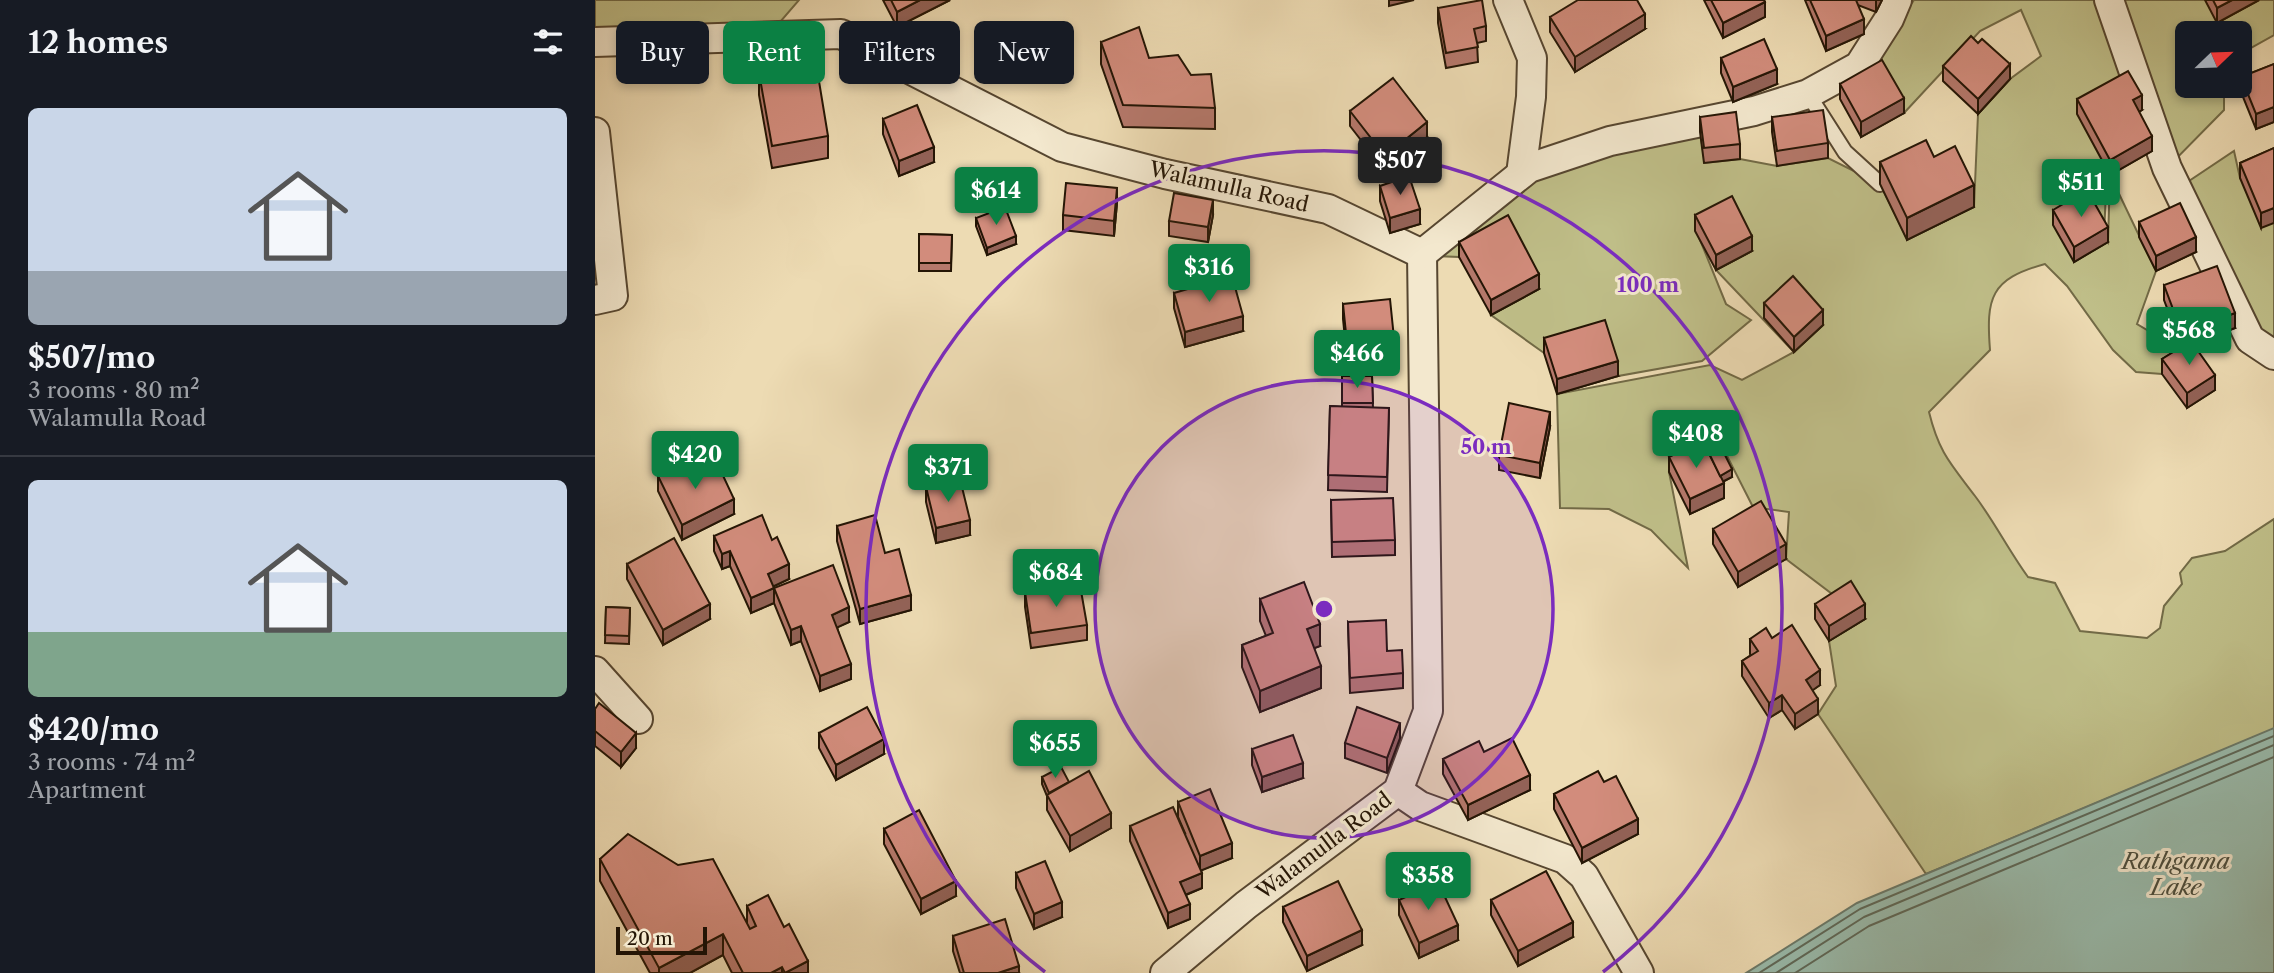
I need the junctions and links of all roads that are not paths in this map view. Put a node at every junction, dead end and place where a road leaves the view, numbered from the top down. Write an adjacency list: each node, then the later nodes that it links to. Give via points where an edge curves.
1 (1508, 0): 7 (street, via 1532,58)
2 (1897, 0): 5 (street, via 1859,66)
3 (2109, 0): 11 (street, via 2167,168 2250,339)
4 (595, 42): 9 (street, Walamulla Road, via 841,34 1062,147 1328,209)
5 (1808, 94): 7 (street, via 1754,111 1610,141); 8 (lane, via 1845,152)
6 (595, 132): 10 (street, via 613,296)
7 (1521, 173): 9 (street)
8 (1880, 184)
9 (1422, 254): 14 (street, Walamulla Road, via 1428,711)
10 (595, 300)
11 (2274, 355)
12 (595, 671): 13 (street)
13 (638, 719)
14 (1398, 791): 15 (street, Walamulla Road, via 1246,905); 16 (street, via 1420,806 1565,859 1584,876)
15 (1165, 973)
16 (1639, 973)

